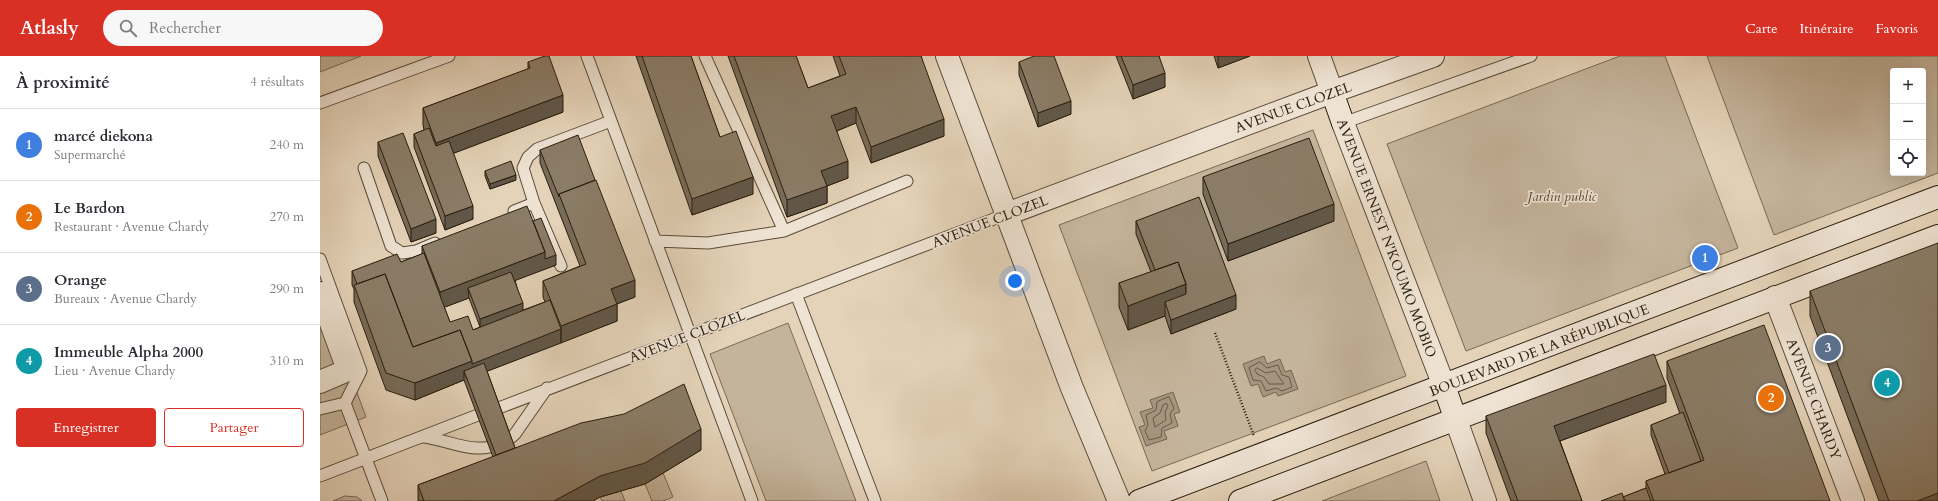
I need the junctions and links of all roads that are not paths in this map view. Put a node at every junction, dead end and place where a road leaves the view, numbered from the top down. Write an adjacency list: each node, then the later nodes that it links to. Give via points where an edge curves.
1 (449, 56): 9 (lane)
2 (586, 56): 10 (lane)
3 (706, 56): 18 (lane)
4 (1319, 56): 8 (street, AVENUE ERNEST N'KOUMO MOBIO)
5 (1433, 56): 8 (street, AVENUE CLOZEL)
6 (1531, 56): 11 (lane)
7 (950, 57): 16 (street)
8 (1332, 92): 11 (street, AVENUE ERNEST N'KOUMO MOBIO); 16 (street, AVENUE CLOZEL)
9 (320, 103)
10 (611, 121): 15 (lane, via 537,149 528,157 523,168); 21 (lane)
11 (1344, 123): 29 (street, AVENUE ERNEST N'KOUMO MOBIO)
12 (364, 168): 20 (lane, via 392,246 402,253 416,251)
13 (907, 181): 18 (lane)
14 (1938, 197): 29 (street, BOULEVARD DE LA RÉPUBLIQUE)
15 (534, 203): 17 (lane); 23 (lane)
16 (1008, 214): 25 (lane, AVENUE CLOZEL); 44 (street, via 1072,388)
17 (504, 215)
18 (784, 232): 21 (lane, via 708,243)
19 (1938, 236): 26 (street)
20 (445, 239)
21 (655, 242): 27 (lane)
22 (320, 259): 31 (lane, via 361,371)
23 (561, 266)
24 (320, 293): 28 (street, via 348,370)
25 (796, 294): 27 (lane, AVENUE CLOZEL); 43 (lane)
26 (1775, 297): 35 (street); 48 (street, AVENUE CHARDY)
27 (690, 336): 30 (lane, AVENUE CLOZEL); 42 (lane)
28 (320, 382)
29 (1444, 386): 35 (street, AVENUE ERNEST N'KOUMO MOBIO); 45 (street, BOULEVARD DE LA RÉPUBLIQUE)
30 (548, 388): 33 (lane, AVENUE CLOZEL); 37 (lane)
31 (345, 403): 32 (lane); 39 (lane)
32 (320, 409)
33 (496, 409)
34 (478, 416): 36 (lane)
35 (1456, 420): 46 (street); 47 (street, AVENUE ERNEST N'KOUMO MOBIO)
36 (419, 437): 38 (lane, via 436,438 472,448); 39 (lane)
37 (508, 440)
38 (490, 447)
39 (366, 458): 40 (lane); 41 (lane)
40 (320, 476)
41 (382, 501)
42 (752, 501)
43 (875, 501)
44 (1119, 501)
45 (1139, 501)
46 (1240, 501)
47 (1485, 501)
48 (1853, 501)

